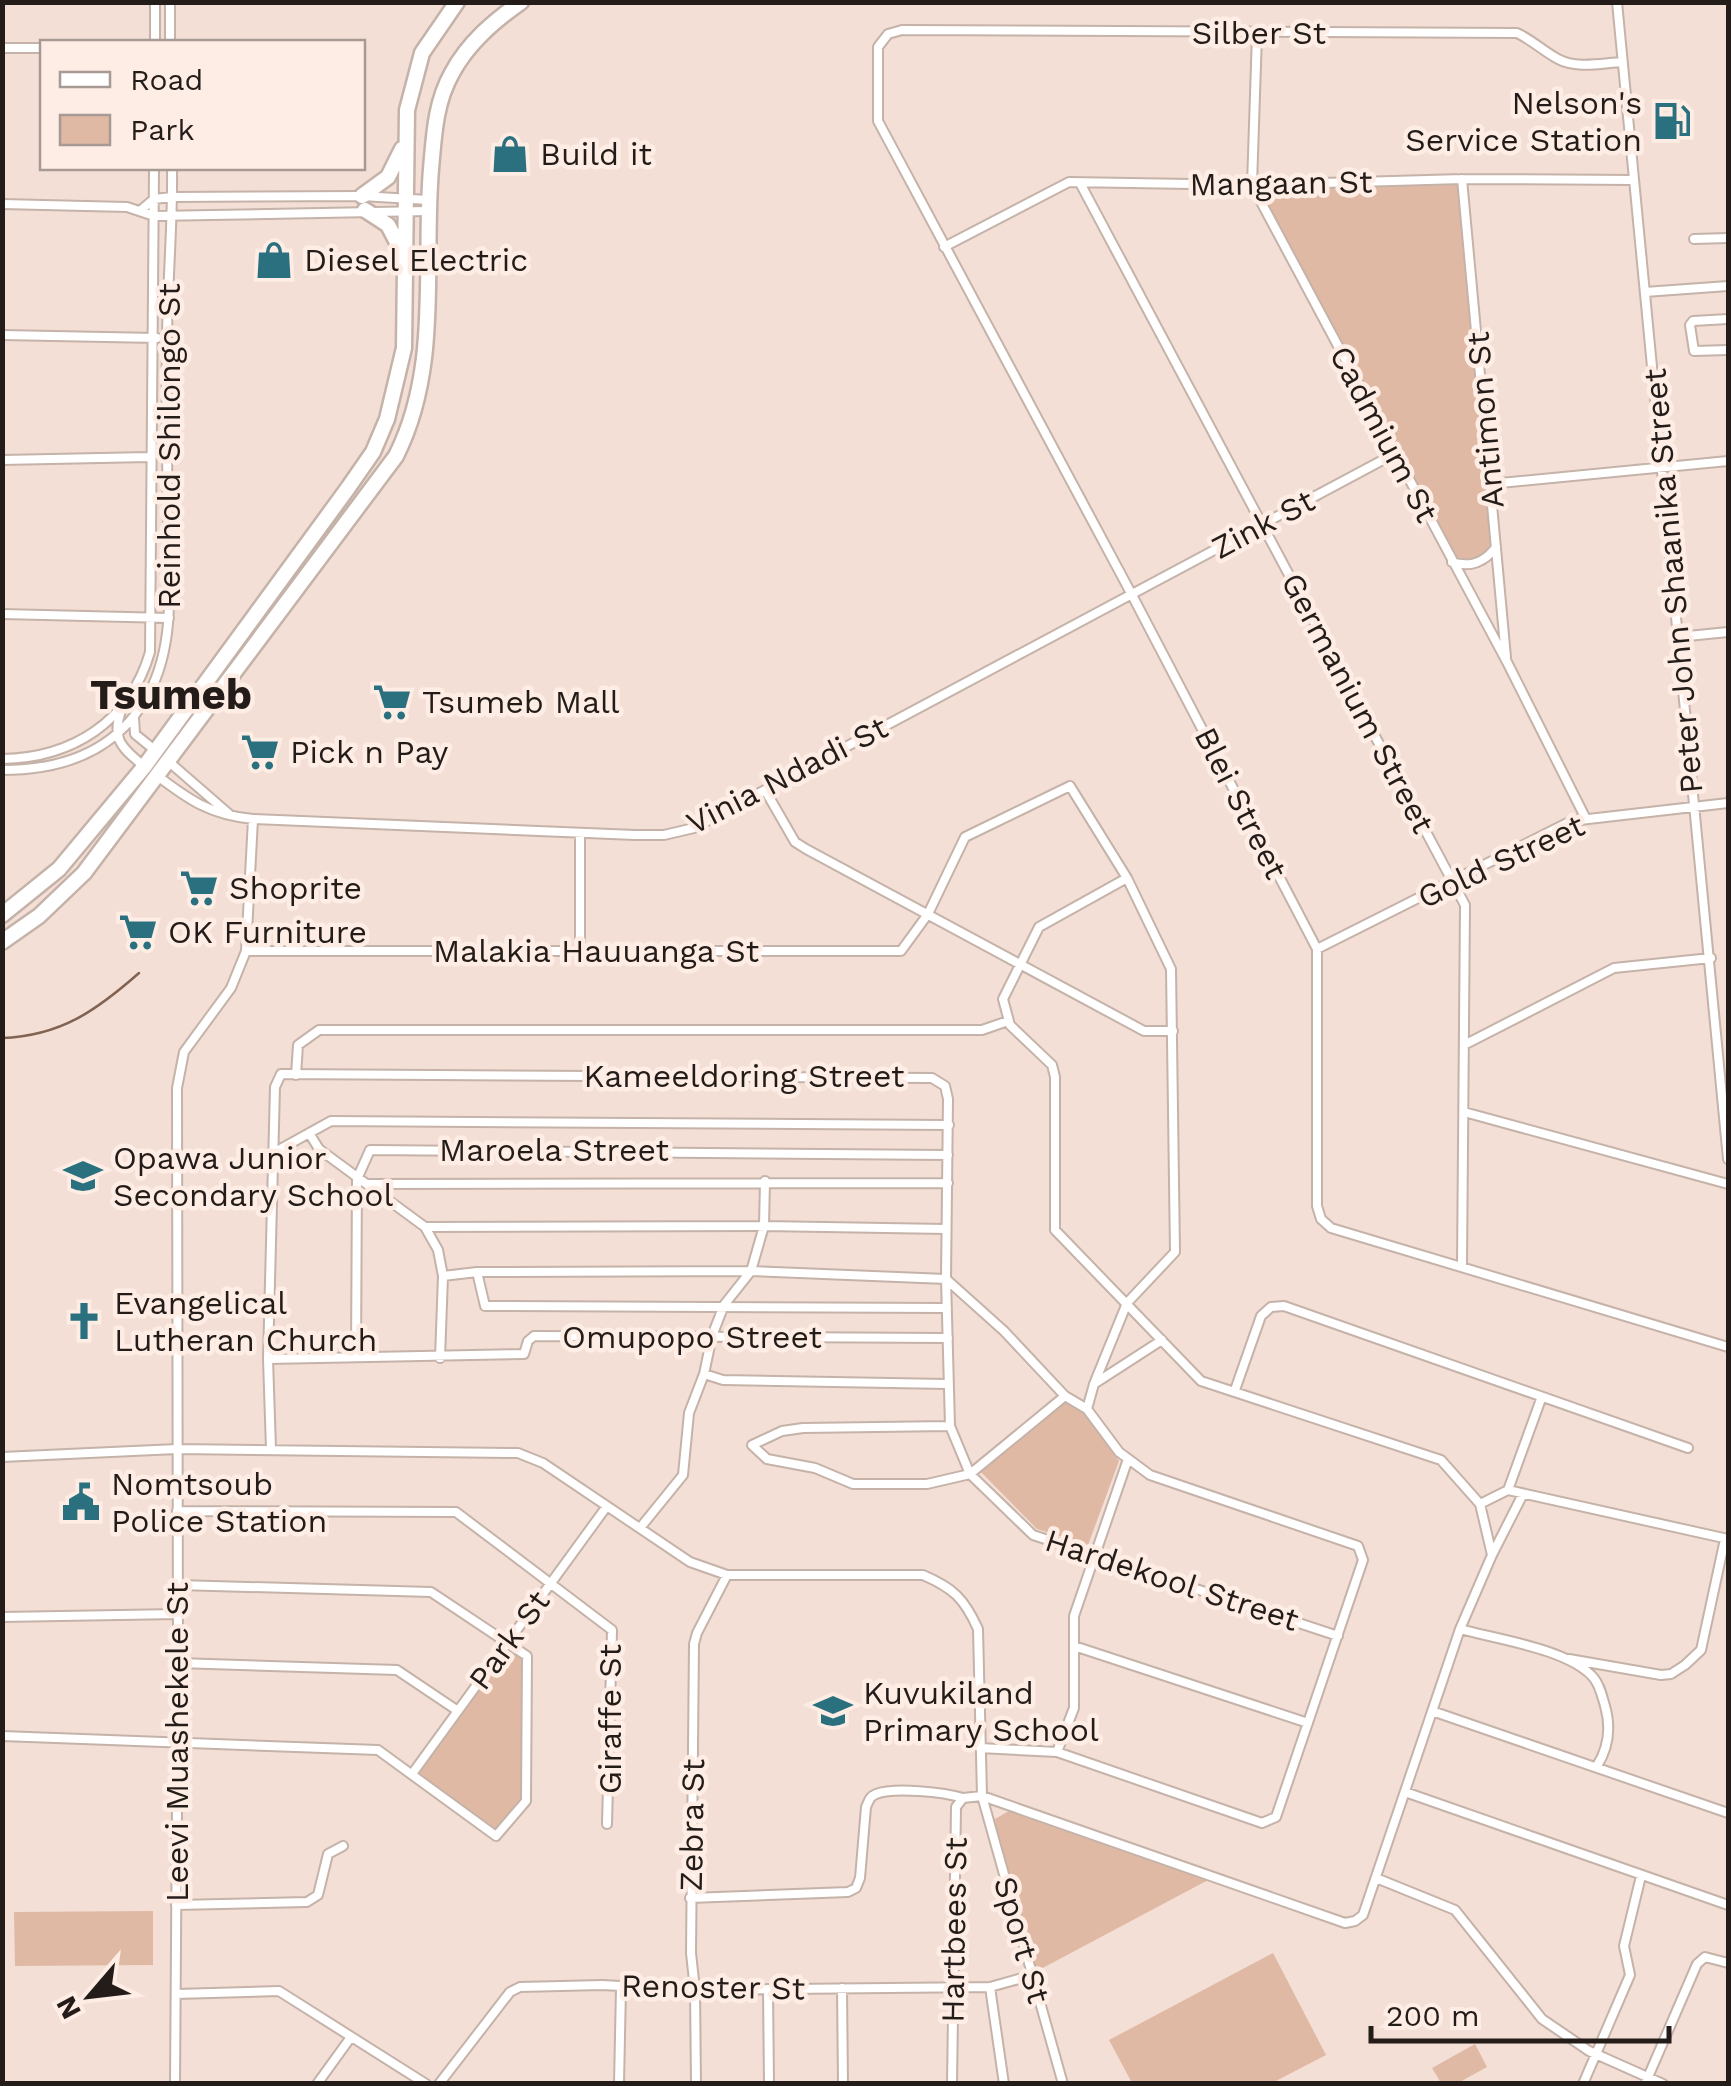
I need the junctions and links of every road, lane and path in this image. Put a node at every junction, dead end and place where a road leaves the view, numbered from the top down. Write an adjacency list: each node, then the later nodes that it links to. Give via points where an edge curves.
1 (155, 2): 8 (street)
2 (170, 2): 9 (street)
3 (457, 2): 13 (highway, via 422,53)
4 (521, 2): 25 (highway, via 471,46 441,98)
5 (1618, 2): 12 (street, Peter John Shaanika Street)
6 (888, 34): 7 (street, Silber St); 31 (street, Blei Street, via 878,48 878,121)
7 (1256, 34): 12 (street, Silber St, via 1517,33 1560,60); 19 (street, Cadmium St)
8 (155, 40)
9 (170, 40)
10 (2, 48): 11 (street)
11 (40, 48)
12 (1622, 62): 17 (street, Peter John Shaanika Street)
13 (406, 139): 22 (highway, via 388,177); 24 (highway)
14 (154, 170): 21 (street, Reinhold Shilongo St)
15 (172, 170): 20 (street, Reinhold Shilongo St)
16 (1462, 179): 17 (street, Mangaan St); 19 (street, Mangaan St); 45 (street, Antimon St)
17 (1634, 180): 34 (street, Peter John Shaanika Street)
18 (1080, 183): 19 (street, Mangaan St); 31 (street, Mangaan St, via 1062,184); 46 (street, Germanium Street)
19 (1252, 185): 40 (street, Cadmium St)
20 (172, 197): 21 (street); 22 (street); 27 (street, Reinhold Shilongo St)
21 (154, 199): 26 (street); 28 (street, Reinhold Shilongo St)
22 (364, 203): 24 (street); 27 (street); 32 (highway, via 388,224)
23 (2, 204): 26 (street)
24 (406, 205): 25 (street); 32 (highway)
25 (428, 206): 63 (highway, via 423,381 404,439)
26 (141, 210): 28 (street)
27 (172, 215): 28 (street); 38 (street, Reinhold Shilongo St)
28 (154, 216): 37 (street, Reinhold Shilongo St)
29 (1728, 238): 30 (street)
30 (1694, 239)
31 (944, 247): 49 (street, Blei Street)
32 (405, 260): 61 (highway, via 400,367 372,452)
33 (1728, 286): 34 (street)
34 (1645, 292): 44 (street, Peter John Shaanika Street)
35 (1728, 319): 39 (street, via 1694,320 1690,326 1694,351)
36 (2, 335): 37 (street)
37 (154, 338): 38 (street); 41 (street, Reinhold Shilongo St)
38 (166, 340): 52 (street, Reinhold Shilongo St)
39 (1728, 350)
40 (1394, 454): 46 (street, Zink St); 48 (street, Cadmium St)
41 (149, 457): 42 (street); 51 (street, Reinhold Shilongo St)
42 (2, 460)
43 (1728, 461): 44 (street)
44 (1662, 467): 45 (street); 54 (street, Peter John Shaanika Street)
45 (1490, 484): 47 (street, Antimon St)
46 (1263, 524): 49 (street, Zink St); 75 (street, Germanium Street)
47 (1496, 547): 48 (street, via 1484,560); 55 (street, Antimon St)
48 (1452, 562): 55 (street, Cadmium St)
49 (1132, 594): 67 (street, Vinia Ndadi St); 79 (street, Blei Street)
50 (2, 614): 51 (street)
51 (150, 618): 52 (street); 57 (street, Reinhold Shilongo St, via 144,673)
52 (169, 618): 56 (street, Reinhold Shilongo St, via 160,668)
53 (1728, 632): 54 (street)
54 (1678, 637): 69 (street, Peter John Shaanika Street)
55 (1507, 662): 71 (street, Cadmium St)
56 (134, 718): 57 (street, Reinhold Shilongo St); 58 (street)
57 (117, 728): 58 (street); 59 (street); 60 (street); 62 (street, via 55,752)
58 (135, 734): 61 (street)
59 (99, 748): 60 (street); 65 (street, via 54,766)
60 (122, 749): 64 (street)
61 (156, 751): 63 (street); 64 (highway)
62 (2, 759)
63 (169, 762): 66 (highway); 70 (street)
64 (144, 767): 66 (street, Vinia Ndadi St); 77 (highway, via 58,868)
65 (2, 770)
66 (158, 776): 70 (street, Vinia Ndadi St, via 188,799); 78 (highway, via 84,873)
67 (765, 790): 73 (street, Vinia Ndadi St, via 694,828 664,835); 76 (street, via 795,842)
68 (1728, 803): 69 (street, Gold Street)
69 (1694, 807): 71 (street, Gold Street); 82 (street, Peter John Shaanika Street)
70 (232, 817): 72 (street, Vinia Ndadi St)
71 (1585, 817): 75 (street, Gold Street)
72 (253, 820): 73 (street, Vinia Ndadi St); 80 (street, Leevi Muashekele St)
73 (580, 833): 81 (street)
74 (1127, 878): 76 (street, via 1068,786 966,837); 83 (street, via 1039,927); 87 (street, via 1171,969)
75 (1453, 882): 79 (street, Gold Street); 88 (street, Germanium Street, via 1466,912)
76 (928, 914): 81 (street, Malakia Hauuanga St, via 901,951); 83 (street)
77 (2, 915)
78 (2, 942)
79 (1317, 949): 104 (street, Blei Street, via 1316,1206 1331,1228)
80 (246, 950): 81 (street, Malakia Hauuanga St); 128 (street, Leevi Muashekele St, via 230,988 184,1052 177,1088)
81 (580, 950)
82 (1711, 958): 86 (street, Peter John Shaanika Street); 88 (street, via 1614,968)
83 (1020, 964): 84 (street, via 1003,999); 87 (street, via 1144,1032)
84 (1008, 1021): 89 (street, via 982,1030 319,1030 298,1045); 109 (street, via 1056,1077 1055,1230)
85 (1728, 1025): 86 (street)
86 (1717, 1026): 95 (street, Peter John Shaanika Street)
87 (1173, 1031): 109 (street, via 1175,1252)
88 (1464, 1045): 90 (street, Germanium Street)
89 (296, 1075): 91 (street, Kameeldoring Street, via 932,1078 945,1086); 93 (street, via 277,1080)
90 (1464, 1112): 100 (street); 104 (street, Germanium Street)
91 (949, 1124): 92 (street, via 332,1121); 94 (street, Kameeldoring Street)
92 (309, 1133): 93 (street); 96 (street, via 314,1145)
93 (275, 1152): 118 (street)
94 (948, 1155): 96 (street, Maroela Street, via 370,1150); 98 (street, Kameeldoring Street)
95 (1728, 1160)
96 (357, 1179): 99 (street); 116 (street)
97 (765, 1181): 98 (street); 99 (street); 101 (street)
98 (948, 1183): 103 (street, Kameeldoring Street)
99 (367, 1184): 102 (street)
100 (1728, 1184)
101 (764, 1226): 102 (street); 103 (street); 105 (street)
102 (425, 1228): 107 (street)
103 (946, 1229): 108 (street, Kameeldoring Street)
104 (1462, 1265): 115 (street, Blei Street)
105 (751, 1271): 106 (street); 108 (street); 110 (street)
106 (477, 1272): 107 (street); 110 (street, via 486,1306)
107 (443, 1276): 117 (street)
108 (946, 1279): 111 (street, Kameeldoring Street); 123 (street)
109 (1127, 1303): 114 (street); 121 (street)
110 (724, 1305): 111 (street); 112 (street)
111 (947, 1308): 113 (street, Kameeldoring Street)
112 (712, 1336): 113 (street, Omupopo Street); 117 (street, Omupopo Street, via 534,1336 524,1354); 119 (street)
113 (948, 1338): 120 (street, Kameeldoring Street)
114 (1162, 1340): 121 (street); 122 (street, via 1200,1380)
115 (1728, 1347)
116 (356, 1357): 117 (street, Omupopo Street); 118 (street, Omupopo Street)
117 (440, 1358)
118 (268, 1360): 129 (street)
119 (704, 1374): 120 (street, via 723,1380); 138 (street, via 689,1413 683,1474)
120 (947, 1384): 126 (street, Kameeldoring Street)
121 (1094, 1384): 125 (street)
122 (1235, 1390): 124 (street, via 1261,1316 1284,1306); 135 (street, via 1441,1460)
123 (1065, 1396): 125 (street); 132 (street)
124 (1540, 1399): 127 (street); 133 (street)
125 (1087, 1408): 131 (street)
126 (950, 1426): 132 (street, Kameeldoring Street); 132 (street, via 803,1428 752,1445 767,1459 854,1484 927,1484)
127 (1688, 1448)
128 (177, 1449): 129 (street); 130 (street); 137 (street, Leevi Muashekele St)
129 (271, 1449): 136 (street, via 518,1454)
130 (2, 1457)
131 (1128, 1459): 140 (street); 148 (street, via 1150,1475 1358,1546 1363,1560)
132 (970, 1474): 140 (street, Hardekool Street, via 1033,1536)
133 (1508, 1490): 134 (street); 135 (street)
134 (1523, 1494): 139 (street); 141 (street)
135 (1480, 1504): 141 (street)
136 (607, 1506): 138 (street); 143 (street, Park St)
137 (177, 1510): 143 (street, via 456,1512); 144 (street, Leevi Muashekele St)
138 (640, 1528): 142 (street, via 690,1562)
139 (1727, 1539): 151 (street, via 1701,1650 1685,1665 1662,1675)
140 (1095, 1555): 148 (street, Hardekool Street); 150 (street, via 1074,1616)
141 (1492, 1555): 147 (street)
142 (727, 1575): 158 (street, Sport St, via 922,1575 949,1586 978,1629); 170 (street, Zebra St, via 695,1638)
143 (550, 1583): 149 (street, Park St); 166 (street, Giraffe St, via 612,1630)
144 (178, 1585): 145 (street, Leevi Muashekele St); 149 (street, via 430,1592)
145 (178, 1614): 146 (street); 152 (street, Leevi Muashekele St)
146 (2, 1616)
147 (1460, 1629): 151 (street); 154 (street)
148 (1338, 1636): 155 (street)
149 (508, 1642): 153 (street, Park St); 161 (street, via 528,1660 526,1801 498,1835)
150 (1074, 1646): 155 (street); 159 (street, via 1074,1708)
151 (1569, 1659): 160 (street, via 1591,1674 1606,1712 1608,1739)
152 (178, 1663): 153 (street, via 397,1670); 157 (street, Leevi Muashekele St)
153 (458, 1711): 161 (street, Park St)
154 (1432, 1711): 160 (street); 162 (street)
155 (1308, 1723): 159 (street, via 1276,1817 1262,1823)
156 (2, 1736): 157 (street)
157 (177, 1744): 161 (street, via 373,1749); 171 (street, Leevi Muashekele St)
158 (980, 1748): 159 (street); 163 (street, Sport St)
159 (1057, 1752)
160 (1596, 1766): 165 (street)
161 (412, 1774)
162 (1405, 1792): 168 (street); 169 (street)
163 (982, 1796): 164 (street, Hartbees St); 169 (street, via 1344,1923 1362,1915); 174 (street, Sport St)
164 (963, 1798): 170 (street, via 924,1792 870,1798 860,1878 848,1892); 175 (street, Hartbees St, via 956,1807)
165 (1728, 1813)
166 (607, 1824)
167 (342, 1846): 171 (street, via 328,1854 318,1896 307,1902)
168 (1642, 1876): 172 (street); 183 (street, via 1624,1946 1630,1974)
169 (1376, 1878): 183 (street, via 1455,1910 1538,2015)
170 (690, 1898): 180 (street, Zebra St)
171 (176, 1904): 181 (street, Leevi Muashekele St)
172 (1728, 1905)
173 (1728, 1963): 184 (street, via 1705,1957 1697,1964)
174 (1032, 1975): 176 (street, Renoster St); 195 (street, Sport St)
175 (952, 1987): 176 (street, Renoster St); 178 (street, Renoster St); 193 (street, Hartbees St)
176 (990, 1987): 194 (street)
177 (621, 1988): 180 (street, Renoster St); 188 (street, Renoster St, via 515,1988); 189 (street)
178 (842, 1988): 179 (street, Renoster St); 192 (street)
179 (768, 1989): 180 (street, Renoster St); 191 (street)
180 (695, 1990): 190 (street, Zebra St)
181 (176, 1994): 182 (street, via 280,1991); 185 (street, Leevi Muashekele St)
182 (351, 2038): 186 (street); 187 (street)
183 (1596, 2055): 184 (street); 196 (street)
184 (1647, 2080): 197 (street)
185 (175, 2084)
186 (317, 2084)
187 (426, 2084)
188 (439, 2084)
189 (620, 2084)
190 (696, 2084)
191 (769, 2084)
192 (843, 2084)
193 (952, 2084)
194 (1004, 2084)
195 (1063, 2084)
196 (1583, 2084)
197 (1663, 2084)

